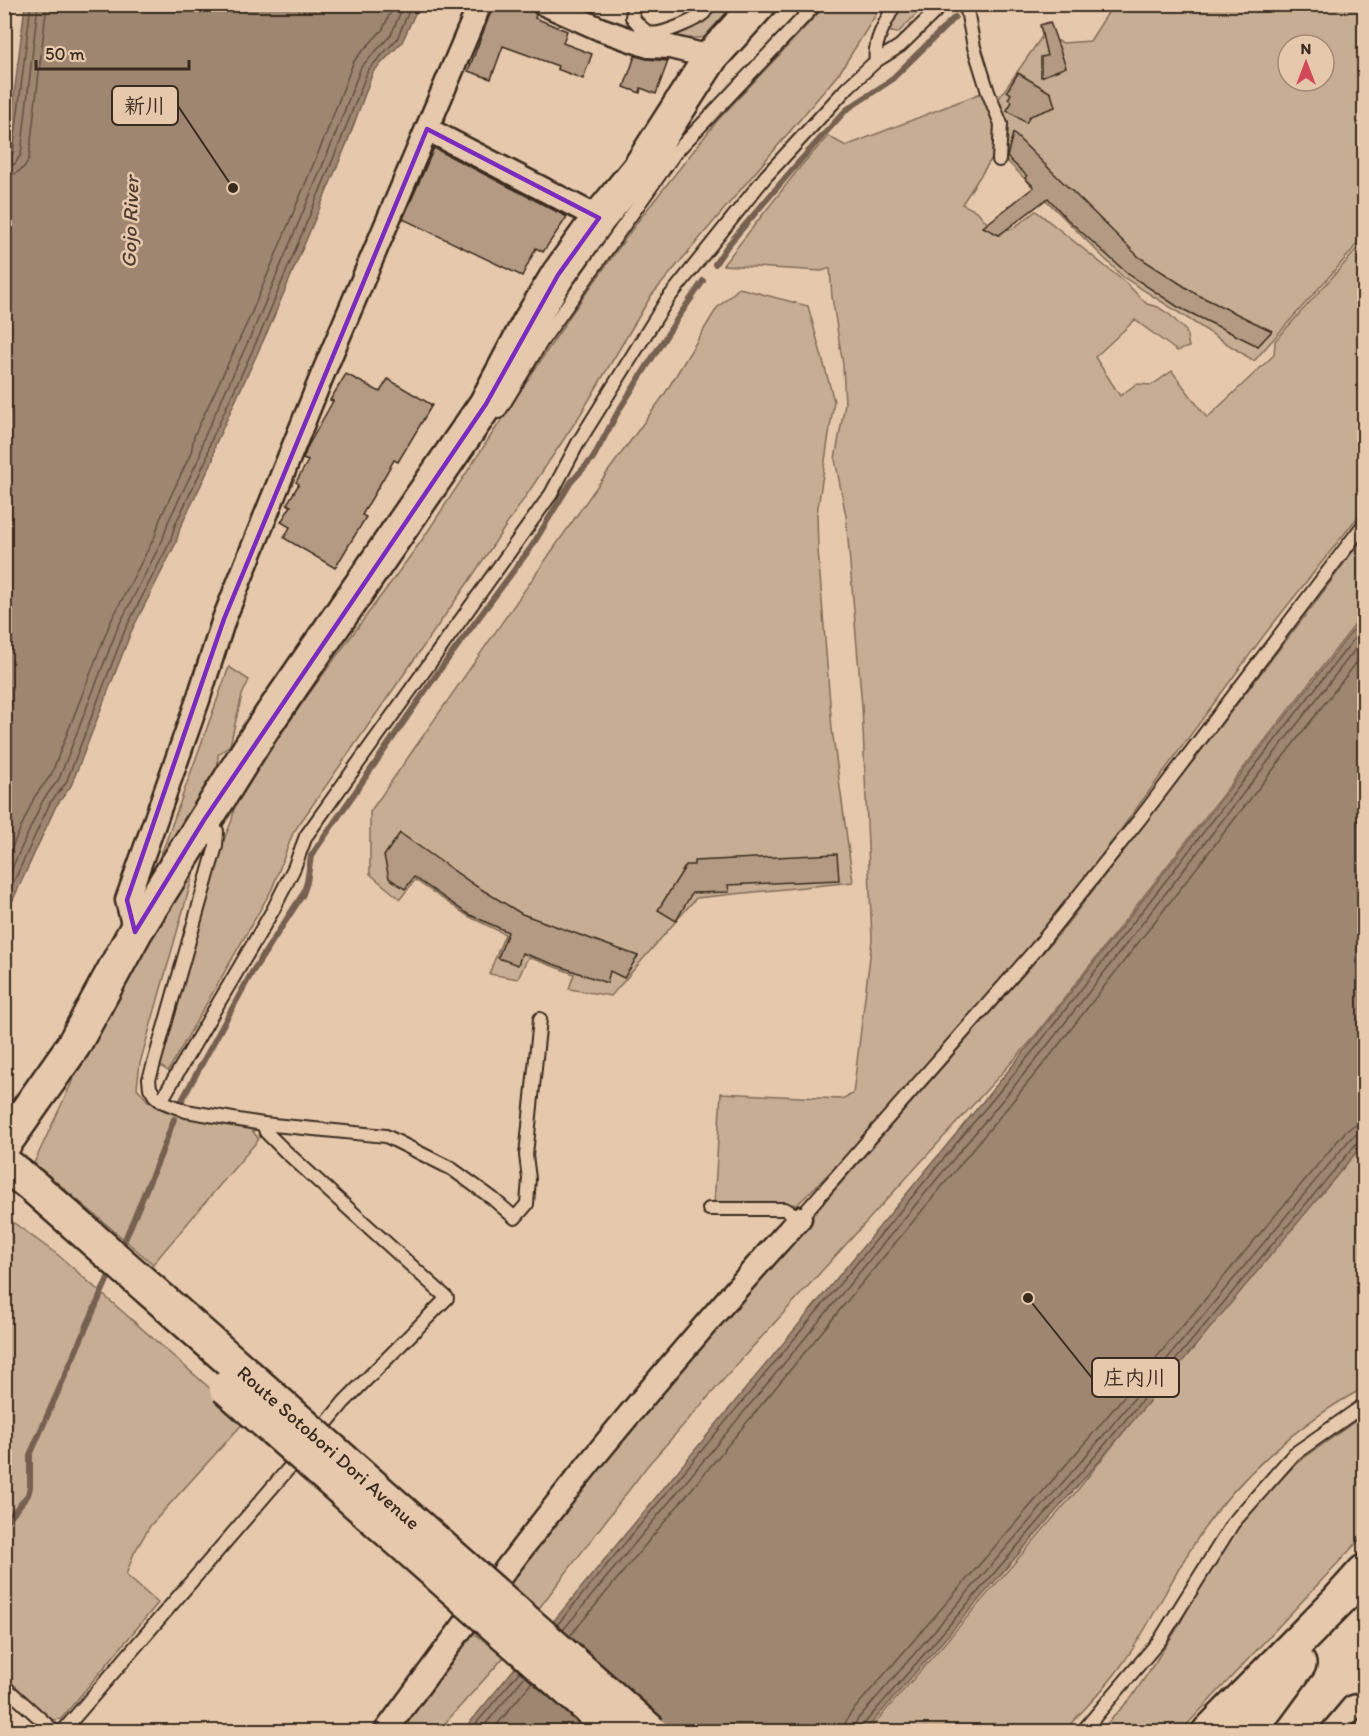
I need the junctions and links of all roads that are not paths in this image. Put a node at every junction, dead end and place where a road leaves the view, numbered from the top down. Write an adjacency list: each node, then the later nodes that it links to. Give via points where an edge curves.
1 (480, 4): 13 (street)
2 (544, 4): 10 (street, via 648,46)
3 (634, 4): 10 (lane, via 633,17)
4 (709, 4): 10 (lane, via 704,13)
5 (759, 4): 11 (main road)
6 (816, 4): 16 (lane, via 675,153 542,341 498,415)
7 (896, 4): 12 (lane, via 874,49)
8 (943, 4): 12 (lane, via 900,46)
9 (961, 4): 14 (lane, via 967,10 974,47 1001,124)
10 (657, 39): 11 (street, via 670,47)
11 (711, 57): 15 (main road, via 639,169)
12 (876, 61): 21 (lane, via 766,176 667,300 551,494 306,836 273,910)
13 (427, 129): 15 (street); 19 (street, via 224,619 127,900)
14 (999, 160)
15 (599, 218): 16 (main road, via 558,275)
16 (479, 414): 18 (main road, via 262,729)
17 (1365, 524): 27 (lane, via 1154,802 1036,949)
18 (204, 820): 19 (main road); 21 (lane, via 217,831 216,846 149,1079 150,1088)
19 (135, 932): 23 (main road, via 73,1046)
20 (540, 1019): 22 (lane, via 526,1155 527,1204 515,1218 452,1169 386,1136)
21 (161, 1101): 22 (lane, via 186,1111)
22 (262, 1124): 34 (lane, via 285,1151 447,1298 344,1402)
23 (4, 1144)
24 (4, 1163): 25 (main road, Route Sotobori Dori Avenue)
25 (21, 1196): 36 (main road, Route Sotobori Dori Avenue, bridge); 37 (main road, Route Sotobori Dori Avenue, bridge)
26 (709, 1209): 27 (lane, via 785,1209)
27 (800, 1218): 35 (street, via 608,1440)
28 (1365, 1405): 38 (lane, via 1294,1454 1233,1523 1160,1640)
29 (1365, 1572): 30 (main road)
30 (1338, 1601): 39 (main road); 40 (main road, via 1315,1643)
31 (4, 1686): 33 (lane)
32 (1365, 1704): 41 (street, via 1353,1707)
33 (55, 1731)
34 (62, 1731)
35 (385, 1731)
36 (616, 1731)
37 (651, 1731)
38 (1082, 1731)
39 (1209, 1731)
40 (1249, 1731)
41 (1332, 1731)

